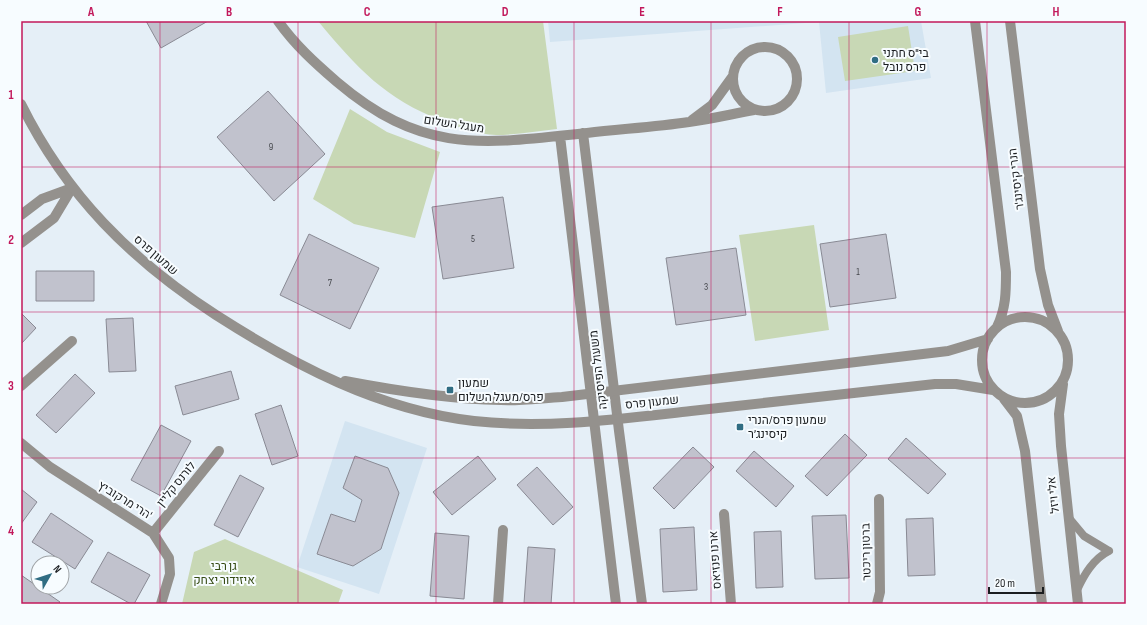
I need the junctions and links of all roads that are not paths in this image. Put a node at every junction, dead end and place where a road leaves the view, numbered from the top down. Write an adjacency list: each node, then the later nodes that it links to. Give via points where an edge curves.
1 (278, 21): 9 (street, מעגל השלום, via 305,55 352,95 380,115 411,129 448,138 487,142)
2 (975, 21): 13 (street, הנרי קיסינג'ר, via 1006,272 1004,314)
3 (1010, 21): 14 (street, הנרי קיסינג'ר, via 1040,269 1048,305)
4 (733, 76): 6 (street, via 733,87 738,97); 6 (street, via 742,56 760,47 782,52 791,61 796,71 797,82 794,93 786,104 776,110); 7 (street, via 712,105)
5 (21, 104): 10 (street, שמעון פרס)
6 (754, 110): 7 (street, מעגל השלום)
7 (689, 122): 8 (street, מעגל השלום)
8 (583, 134): 9 (street, מעגל השלום); 21 (street, משעול הפיסיקה)
9 (560, 136): 22 (street, משעול הפיסיקה)
10 (72, 188): 11 (street, via 42,199); 12 (street, via 54,218); 17 (street, שמעון פרס, via 124,244 178,291 258,343)
11 (21, 214)
12 (21, 243)
13 (997, 327): 14 (street, via 1020,317 1036,318); 15 (street)
14 (1058, 331): 18 (street, via 1069,354 1068,370)
15 (988, 339): 20 (street, via 983,348 982,363 986,379); 21 (street, שמעון פרס, via 948,351)
16 (72, 342): 19 (street)
17 (320, 375): 22 (street, שמעון פרס, via 392,390 456,398 502,400); 25 (street, שמעון פרס, via 406,407 472,421 573,424)
18 (1063, 384): 23 (street, via 1049,397 1029,404 1018,404); 30 (street, אלי ויזל, via 1059,414)
19 (21, 386)
20 (993, 390): 23 (street); 24 (street, שמעון פרס, via 956,384 935,384)
21 (614, 392): 22 (street, שמעון פרס); 24 (street, משעול הפיסיקה)
22 (591, 394): 25 (street, משעול הפיסיקה)
23 (1002, 396): 40 (street, אלי ויזל, via 1017,416 1025,451)
24 (617, 419): 25 (street, שמעון פרס); 37 (street, משעול הפיסיקה)
25 (594, 422): 36 (street, משעול הפיסיקה)
26 (21, 443): 32 (street, הרי מרקוביץ', via 50,467)
27 (219, 451): 32 (street, לורנס קליין)
28 (879, 499): 39 (street, ברטון ריכטר, via 880,592)
29 (724, 514): 38 (street, ארנו פנזיאס)
30 (1068, 518): 33 (street, אלי ויזל); 33 (lane, via 1084,536 1109,551 1099,556)
31 (503, 530): 35 (street)
32 (153, 533): 34 (street, הרי מרקוביץ', via 169,558 170,574)
33 (1076, 591): 41 (street, אלי ויזל)
34 (161, 604)
35 (498, 604)
36 (616, 604)
37 (642, 604)
38 (731, 604)
39 (877, 604)
40 (1042, 604)
41 (1078, 604)

